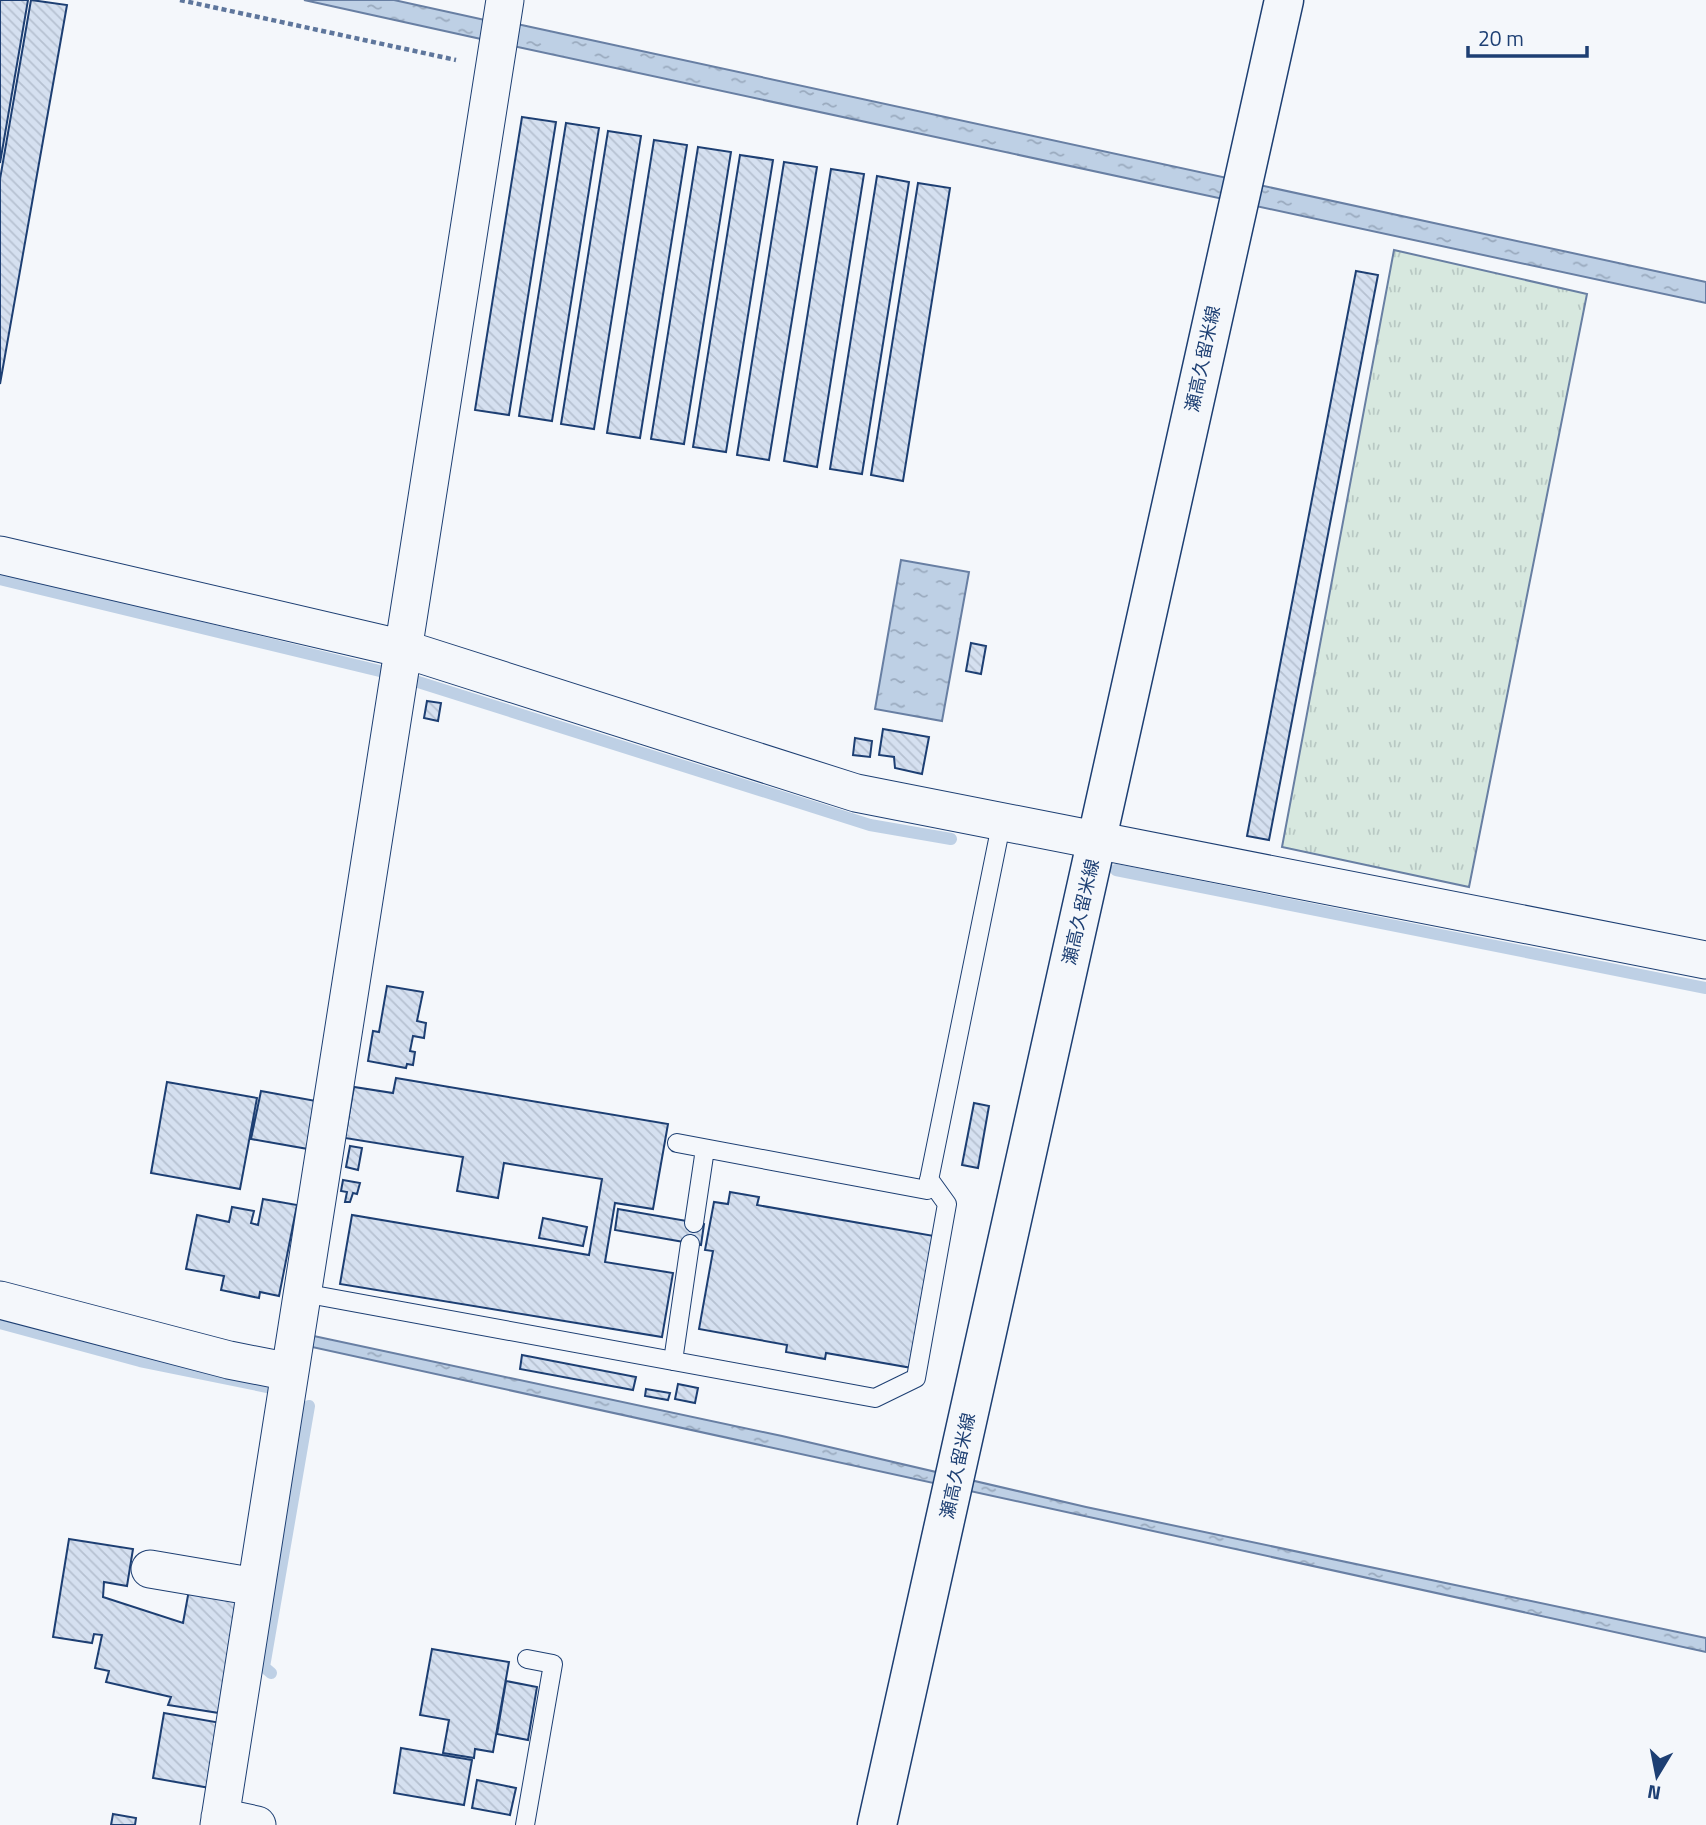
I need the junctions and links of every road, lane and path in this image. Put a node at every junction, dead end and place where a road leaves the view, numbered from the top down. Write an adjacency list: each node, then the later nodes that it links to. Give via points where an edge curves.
1 (180, 0): 4 (path)
2 (1284, 0): 8 (main road, 瀬高久留米線)
3 (505, 5): 4 (street)
4 (496, 57): 6 (street)
5 (0, 555): 6 (street)
6 (404, 649): 7 (street, via 856,793); 15 (street)
7 (1002, 820): 8 (street); 12 (lane)
8 (1097, 838): 9 (street); 25 (main road, 瀬高久留米線)
9 (1706, 960)
10 (677, 1143): 11 (lane)
11 (705, 1149): 12 (lane, via 927,1190); 13 (lane)
12 (929, 1179): 17 (lane, via 947,1205 916,1378 875,1398)
13 (694, 1223)
14 (690, 1244): 17 (lane)
15 (303, 1293): 17 (lane); 18 (street)
16 (0, 1300): 18 (street)
17 (673, 1360)
18 (290, 1372): 20 (street)
19 (150, 1569): 20 (street)
20 (256, 1587): 22 (street)
21 (527, 1660): 24 (lane, via 553,1664)
22 (220, 1821): 23 (street)
23 (257, 1825)
24 (525, 1825)
25 (877, 1825)

